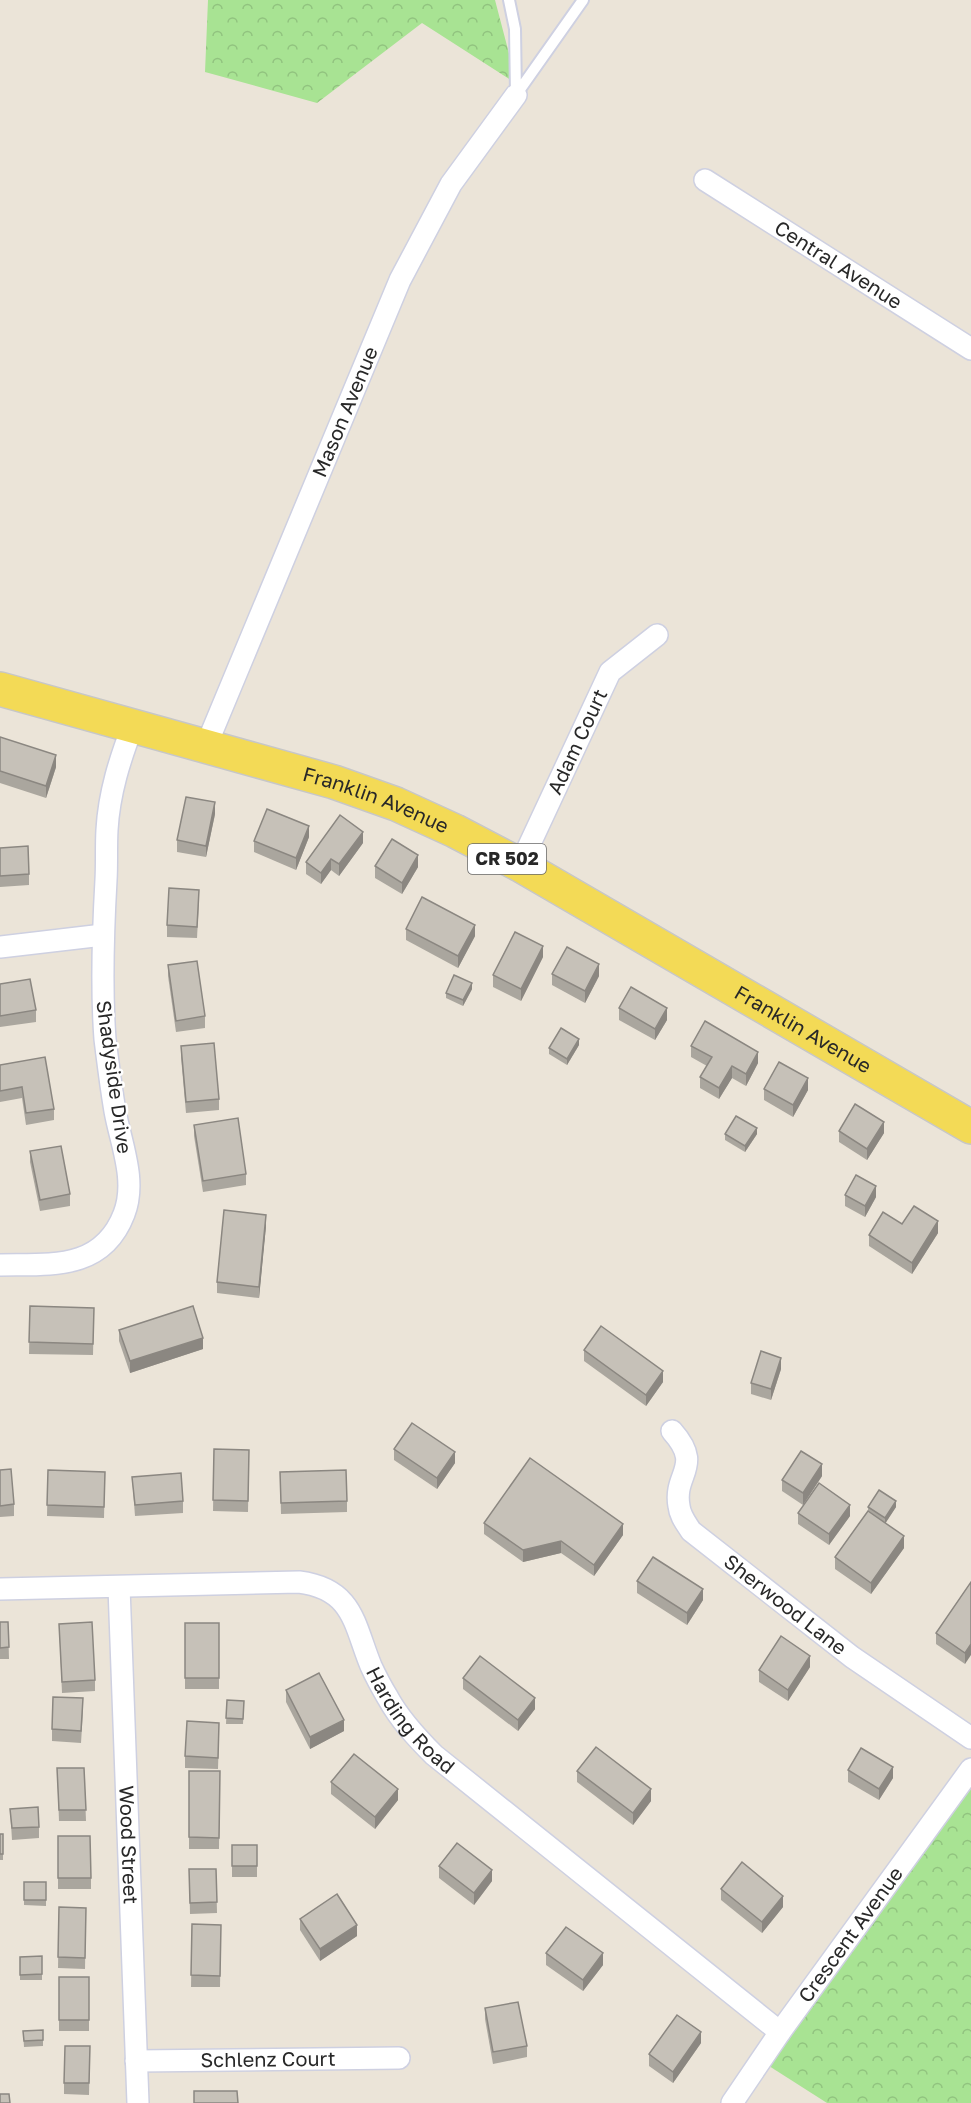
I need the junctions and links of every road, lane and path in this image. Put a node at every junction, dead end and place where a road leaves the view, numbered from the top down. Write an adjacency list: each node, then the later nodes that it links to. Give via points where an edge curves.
1 (508, 0): 3 (lane, via 515,29)
2 (583, 0): 3 (lane)
3 (516, 95): 9 (street, Mason Avenue, via 451,184 400,280)
4 (705, 180): 5 (street, Central Avenue)
5 (971, 349)
6 (657, 635): 10 (street, Adam Court, via 610,672)
7 (0, 689): 8 (main road, Franklin Avenue / CR 502)
8 (133, 725): 9 (main road, Franklin Avenue / CR 502); 11 (street, Shadyside Drive, via 111,796)
9 (206, 746): 10 (main road, Franklin Avenue / CR 502, via 396,804)
10 (520, 866): 13 (main road, Franklin Avenue / CR 502)
11 (103, 935): 12 (street); 14 (street, Shadyside Drive, via 105,1039 128,1173 124,1214 114,1233 82,1258 62,1264)
12 (0, 947)
13 (971, 1127)
14 (0, 1265)
15 (672, 1431): 18 (street, Sherwood Lane, via 687,1455 678,1505 691,1531 852,1657)
16 (119, 1587): 17 (street, Harding Road); 20 (street, Harding Road, via 299,1582 329,1591 355,1618 372,1667 390,1702 434,1755); 22 (street, Wood Street)
17 (0, 1589)
18 (971, 1738)
19 (971, 1769): 20 (street, Crescent Avenue)
20 (780, 2032): 24 (street, Crescent Avenue)
21 (399, 2058): 22 (street, Schlenz Court)
22 (136, 2061): 23 (street, Wood Street)
23 (138, 2103)
24 (732, 2103)

